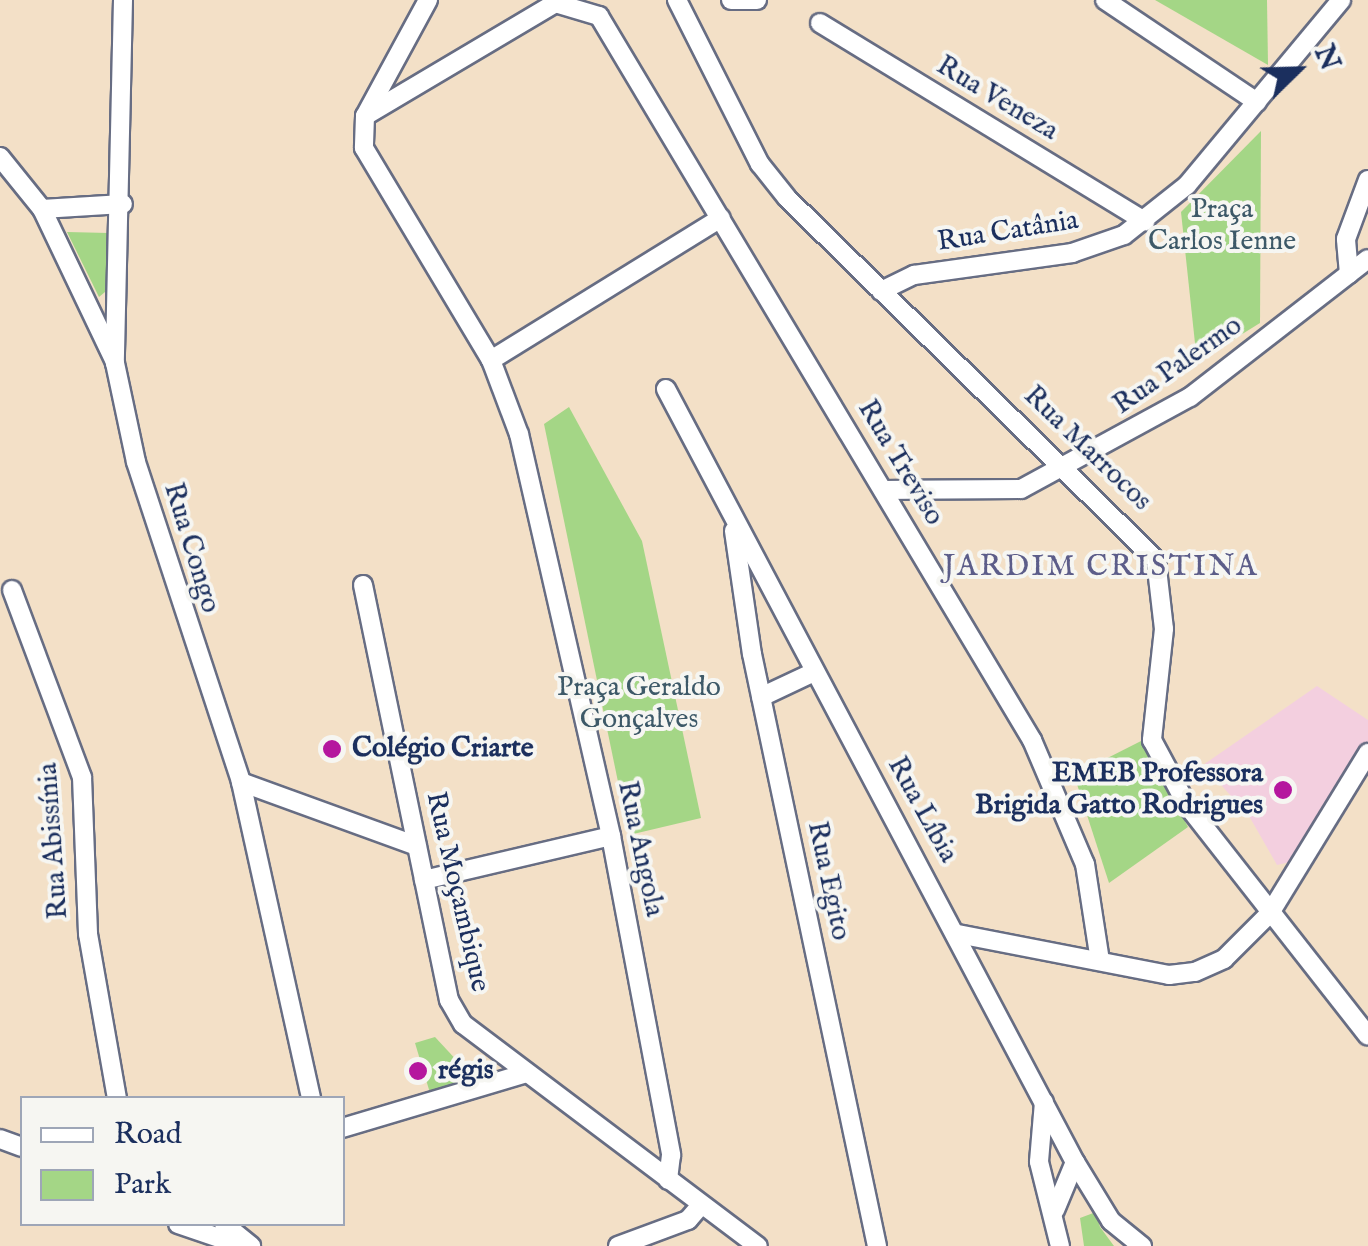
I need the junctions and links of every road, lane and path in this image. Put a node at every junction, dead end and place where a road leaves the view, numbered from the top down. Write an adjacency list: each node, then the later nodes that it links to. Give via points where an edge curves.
1 (123, 0): 13 (street, Rua Congo)
2 (428, 0): 10 (street)
3 (677, 0): 19 (street, Rua Marrocos, via 760,164)
4 (732, 0): 5 (street)
5 (757, 0)
6 (1105, 0): 9 (street)
7 (1341, 0): 9 (street, Rua Catânia)
8 (820, 23): 16 (street, Rua Veneza)
9 (1257, 102): 16 (street, Rua Catânia)
10 (365, 116): 15 (street, Rua Treviso, via 555,3 599,16); 20 (street, Rua Angola, via 374,174)
11 (0, 157): 14 (street)
12 (1368, 180): 18 (street, via 1346,240)
13 (123, 204): 14 (street); 21 (street, Rua Congo)
14 (42, 208): 21 (street)
15 (721, 218): 20 (street); 24 (street, Rua Treviso)
16 (1145, 221): 19 (street, Rua Catânia, via 1072,253 914,275)
17 (1368, 259): 18 (street, Rua Palermo)
18 (1349, 274): 23 (street, Rua Palermo, via 1190,397)
19 (881, 291): 23 (street, Rua Marrocos)
20 (492, 360): 32 (street, Rua Angola, via 539,507)
21 (116, 363): 31 (street, Rua Congo, via 136,462)
22 (666, 389): 25 (street, Rua Líbia)
23 (1067, 468): 24 (street, Rua Palermo, via 1003,493); 35 (street, Rua Marrocos, via 1156,560 1164,629 1152,740 1187,806)
24 (884, 490): 37 (street, Rua Treviso, via 1061,794 1085,864)
25 (734, 525): 28 (street, Rua Líbia); 29 (street, Rua Egito)
26 (363, 585): 33 (street, Rua Moçambique)
27 (12, 590): 40 (street, Rua Abissínia, via 82,776 88,934)
28 (814, 672): 29 (street); 36 (street, Rua Líbia)
29 (761, 697): 54 (street, Rua Egito)
30 (1368, 753): 35 (street)
31 (241, 782): 33 (street); 41 (street, Rua Congo)
32 (611, 836): 34 (street); 45 (street, Rua Angola, via 671,1155)
33 (417, 846): 34 (street, Rua Moçambique)
34 (424, 880): 39 (street, Rua Moçambique, via 449,1000 463,1024)
35 (1270, 913): 37 (street, via 1224,959 1195,972); 38 (street, Rua Marrocos)
36 (958, 934): 37 (street); 42 (street, Rua Líbia)
37 (1100, 961)
38 (1368, 1036)
39 (526, 1073): 43 (street); 45 (street, Rua Moçambique)
40 (117, 1096)
41 (312, 1096)
42 (1044, 1102): 44 (street, Rua Líbia); 47 (street, via 1039,1162)
43 (345, 1127)
44 (1076, 1162): 47 (street, via 1060,1183); 56 (street, Rua Líbia, via 1111,1221)
45 (668, 1180): 46 (street, Rua Moçambique)
46 (701, 1205): 52 (street, via 688,1220); 53 (street, Rua Moçambique)
47 (1054, 1221): 55 (street)
48 (184, 1226): 50 (street)
49 (226, 1226): 51 (street)
50 (242, 1246)
51 (251, 1246)
52 (618, 1246)
53 (758, 1246)
54 (877, 1246)
55 (1060, 1246)
56 (1142, 1246)

